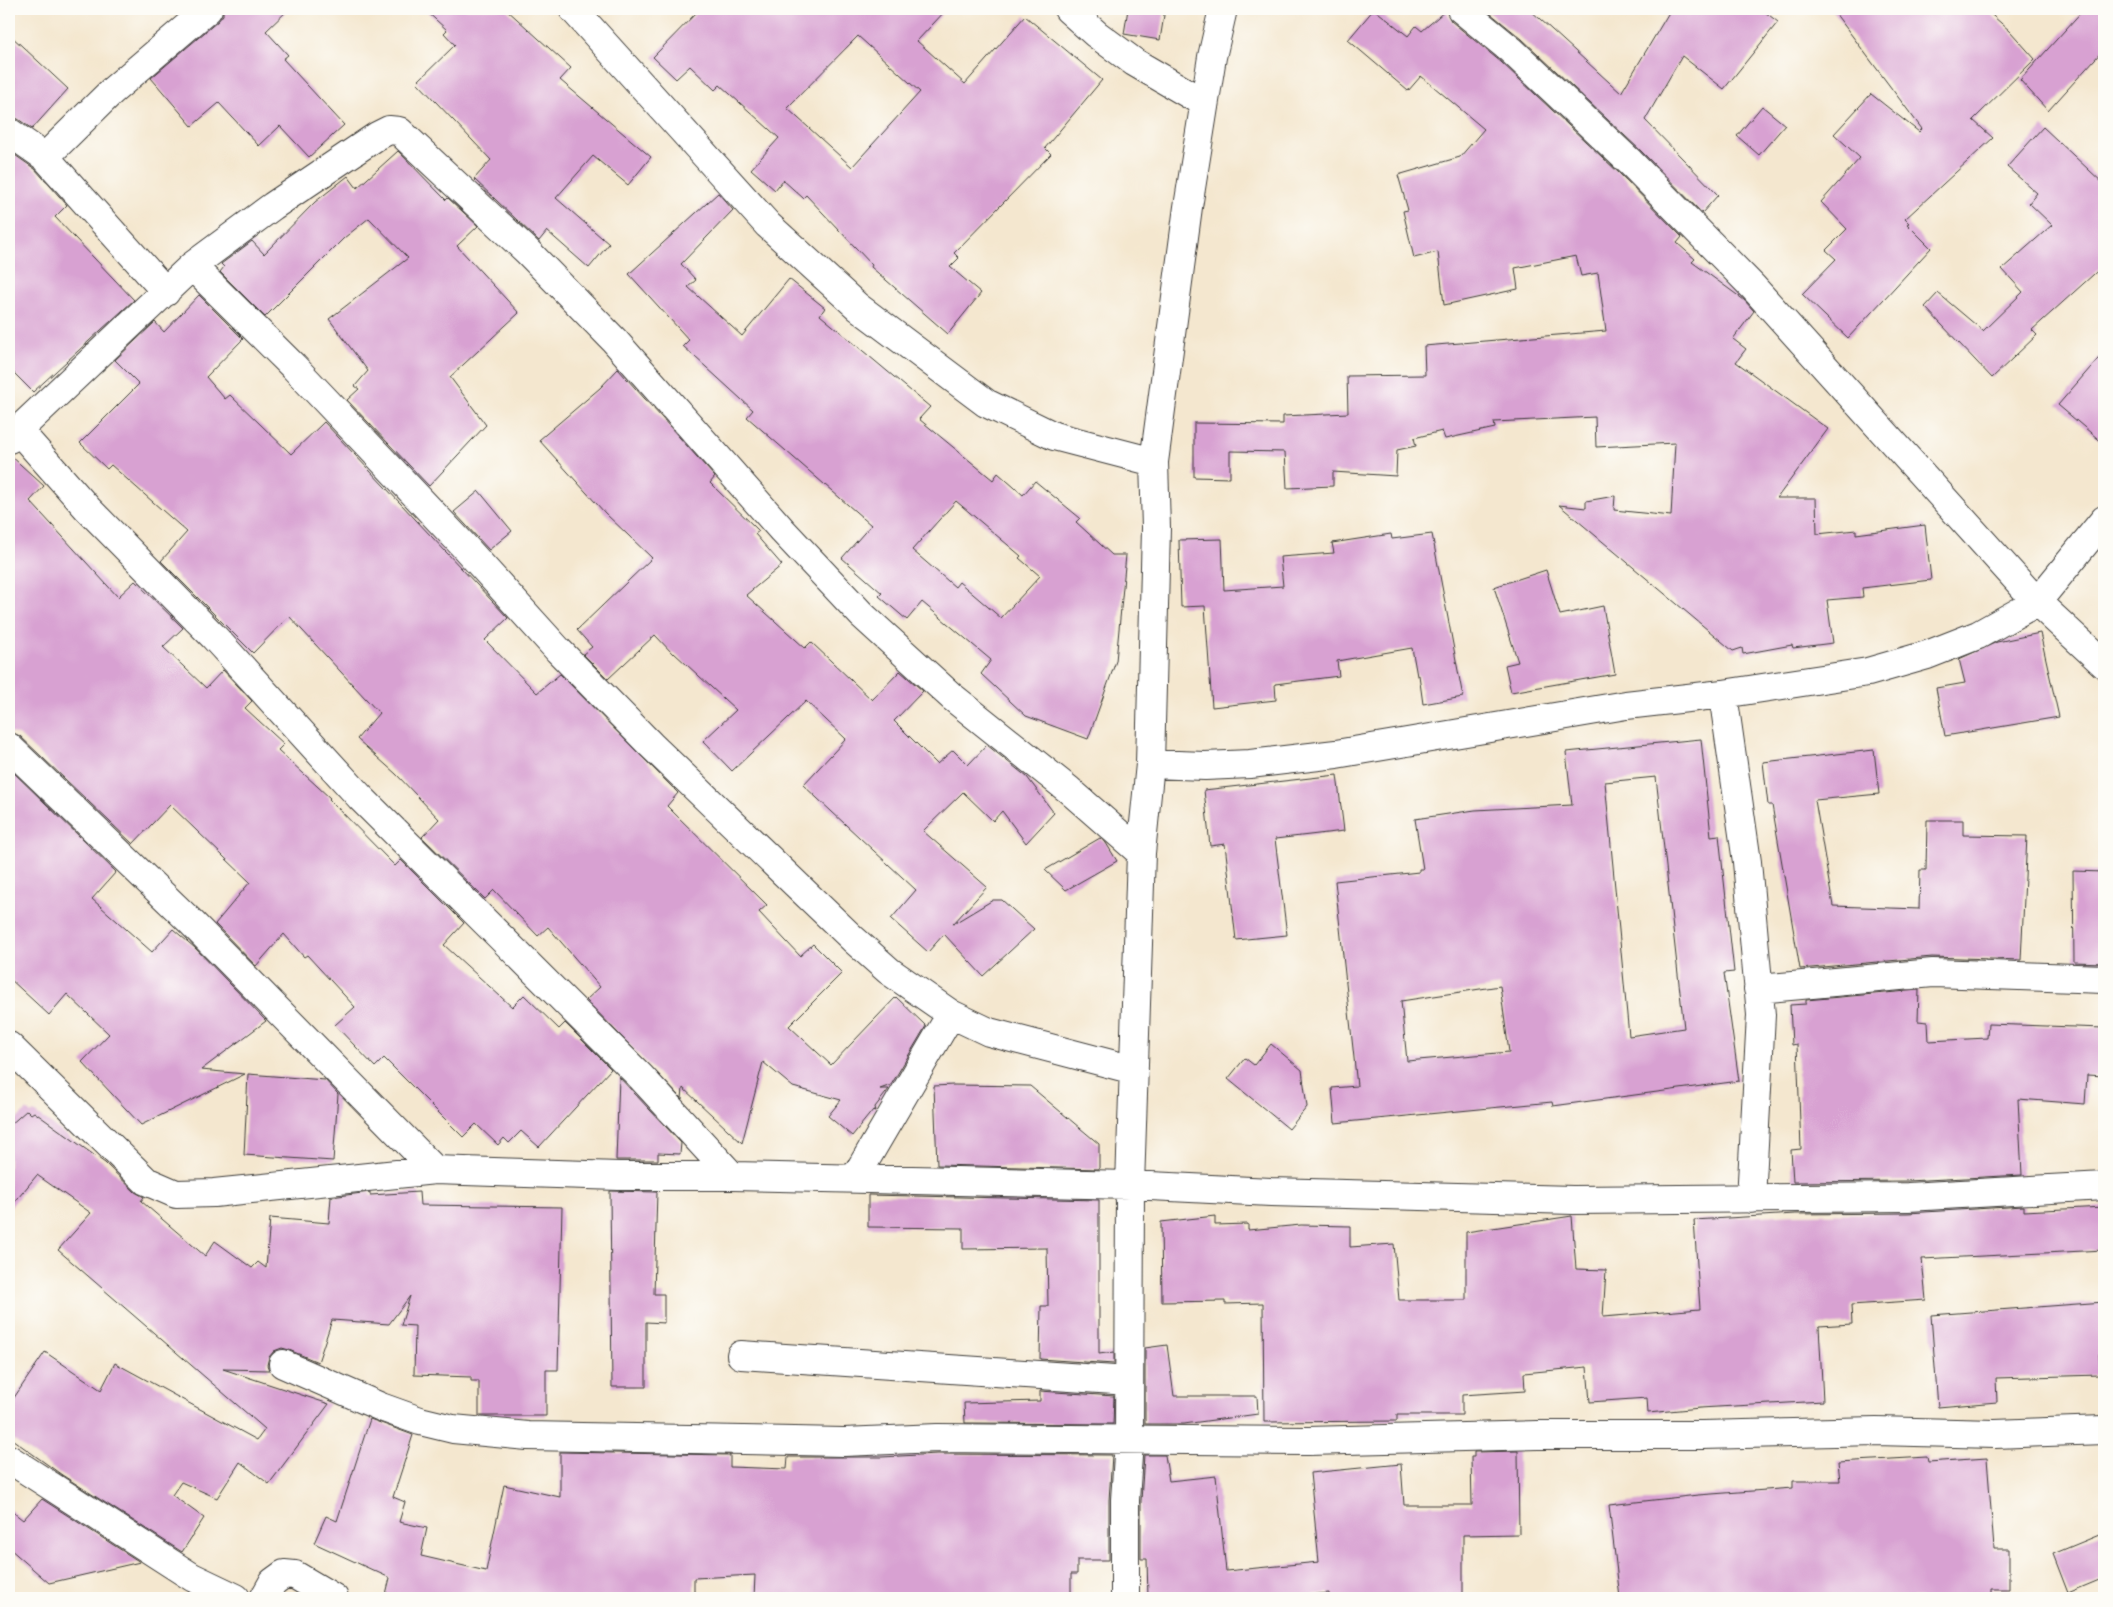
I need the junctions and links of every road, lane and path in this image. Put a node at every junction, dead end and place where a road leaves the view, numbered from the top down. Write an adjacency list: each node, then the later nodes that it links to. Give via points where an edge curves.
1 (208, 9): 8 (street, via 112,91)
2 (573, 9): 12 (street, via 768,225 873,319 986,403 1054,436)
3 (1068, 9): 6 (street, via 1134,62)
4 (1223, 9): 6 (street)
5 (1461, 9): 14 (street, via 1511,50 1630,162 1753,287)
6 (1204, 103): 12 (street)
7 (9, 132): 8 (street)
8 (44, 156): 10 (street)
9 (192, 266): 10 (street); 19 (street, via 273,206 377,136 389,130 399,130 527,251 614,340 782,530 862,614 951,696 1069,790); 22 (street, via 294,367 651,745 853,939 889,970)
10 (166, 292): 11 (street)
11 (14, 435): 26 (street, via 214,637 360,797 641,1076)
12 (1154, 462): 18 (street, via 1156,528)
13 (2104, 520): 14 (street)
14 (2037, 602): 15 (street); 16 (street, via 1978,635 1918,658 1868,672)
15 (2104, 664)
16 (1723, 694): 18 (street, via 1626,705 1336,754 1250,764); 21 (street, via 1747,862)
17 (9, 747): 25 (street, via 192,924)
18 (1150, 764): 19 (street)
19 (1140, 853): 24 (street)
20 (2104, 978): 21 (street, via 1932,973)
21 (1758, 989): 30 (street, via 1760,1057)
22 (951, 1014): 24 (street, via 988,1032); 27 (street)
23 (9, 1046): 25 (street, via 146,1181 176,1194 214,1194)
24 (1134, 1070): 28 (street)
25 (435, 1170): 26 (street)
26 (732, 1176): 27 (street)
27 (855, 1178): 28 (street)
28 (1130, 1185): 30 (street, via 1573,1200); 33 (street)
29 (2104, 1186): 30 (street, via 1908,1197)
30 (1751, 1199)
31 (741, 1355): 33 (street)
32 (283, 1364): 35 (street, via 420,1421 486,1433 844,1442 937,1438)
33 (1129, 1381): 35 (street)
34 (2104, 1430): 35 (street, via 1995,1434 1876,1431)
35 (1128, 1441): 40 (street)
36 (9, 1459): 37 (street, via 192,1577)
37 (236, 1598)
38 (264, 1598): 39 (street, via 273,1582 284,1574 295,1575)
39 (334, 1598)
40 (1124, 1598)

